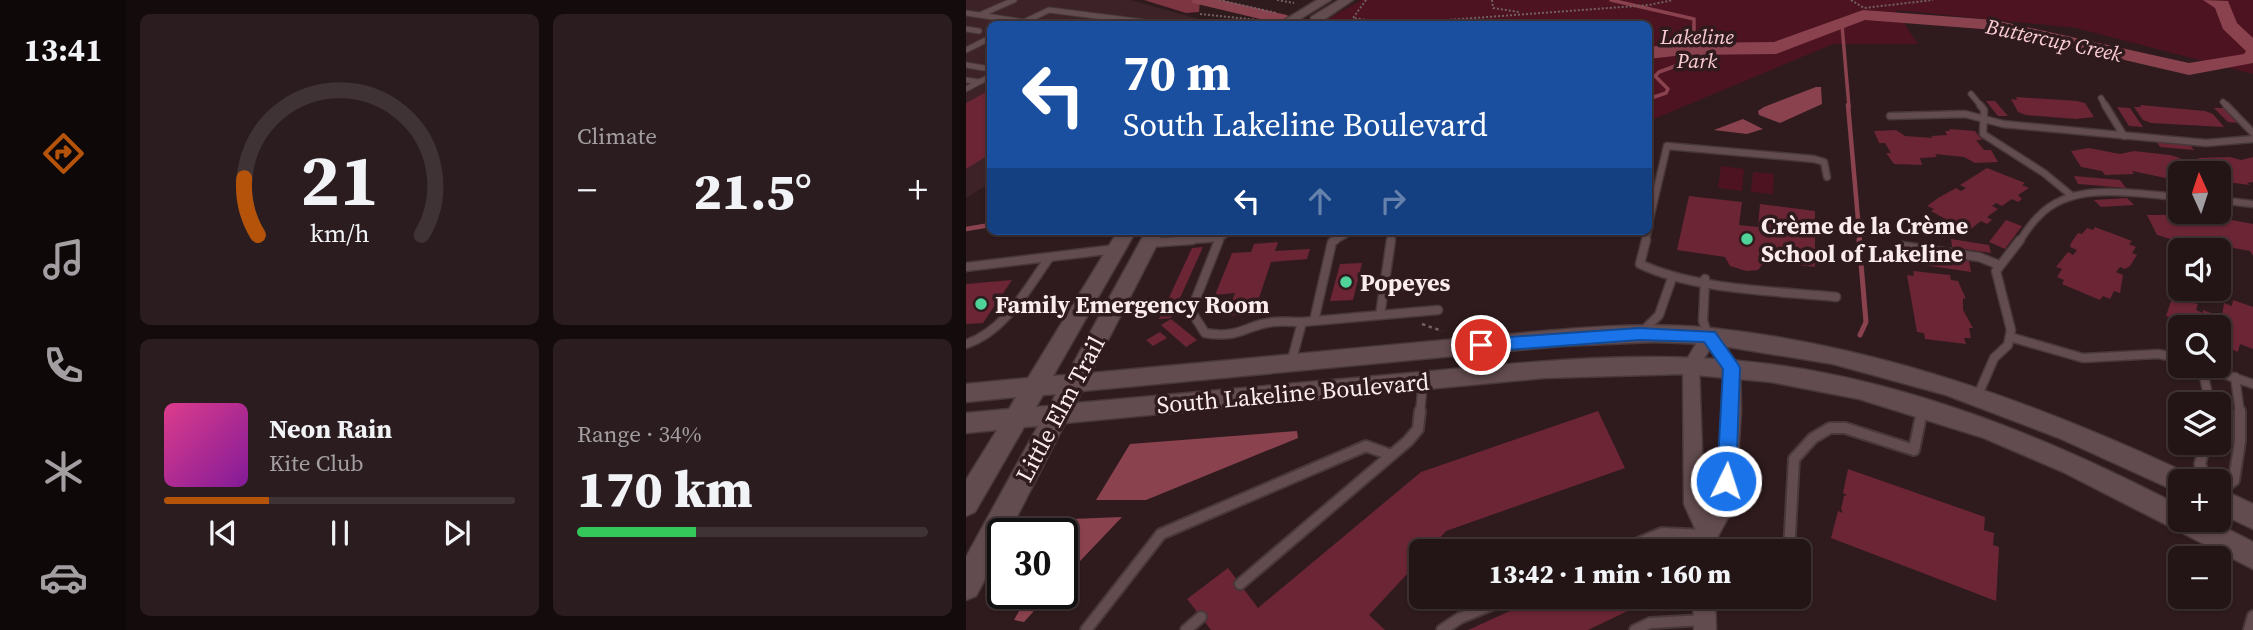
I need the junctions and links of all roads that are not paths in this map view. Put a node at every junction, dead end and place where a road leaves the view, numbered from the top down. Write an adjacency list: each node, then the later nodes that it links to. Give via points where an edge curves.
1 (1014, 0): 5 (lane)
2 (1325, 0): 6 (main road)
3 (1347, 0): 10 (main road)
4 (966, 13): 5 (lane)
5 (979, 15): 7 (lane)
6 (1286, 19)
7 (1010, 21)
8 (1025, 21): 9 (lane, via 1049,10)
9 (1135, 21)
10 (1313, 21)
11 (966, 29): 12 (lane)
12 (979, 31)
13 (987, 40): 14 (lane)
14 (966, 50)
15 (966, 65): 16 (lane)
16 (987, 68)
17 (987, 78): 19 (lane)
18 (966, 80): 19 (lane)
19 (979, 82): 20 (lane)
20 (966, 89)
21 (1970, 93): 25 (lane, via 1984,110)
22 (2101, 98): 27 (lane)
23 (2223, 102): 26 (lane)
24 (1890, 116): 25 (lane, via 1965,114)
25 (1984, 119): 27 (lane); 30 (lane, via 1983,134)
26 (2253, 133)
27 (2124, 136): 28 (lane, via 2206,143)
28 (2253, 139)
29 (1827, 177): 34 (lane, via 1824,162 1814,159 1667,146)
30 (2072, 196): 31 (lane, via 2112,192); 44 (lane, via 2040,214)
31 (2168, 196)
32 (2231, 201): 33 (lane)
33 (2253, 204)
34 (1652, 212)
35 (1224, 235): 40 (lane)
36 (1344, 235): 51 (lane, via 1332,242)
37 (1391, 235): 50 (lane)
38 (1647, 235): 46 (lane, via 1640,264)
39 (1152, 237): 40 (lane); 64 (main road, Little Elm Trail)
40 (1220, 238): 52 (lane, via 1191,311 1205,333 1222,336 1270,322)
41 (1122, 240): 43 (lane); 66 (main road, Little Elm Trail)
42 (1902, 246): 44 (lane, via 1979,257)
43 (1049, 258): 45 (lane); 56 (lane, via 1000,323 975,343)
44 (1999, 265): 55 (lane, via 1997,284)
45 (966, 267)
46 (1672, 278): 47 (lane); 53 (lane, via 1651,327)
47 (1705, 279): 48 (lane); 54 (lane, via 1703,321)
48 (1836, 298)
49 (1438, 310): 50 (lane)
50 (1380, 315): 51 (lane)
51 (1314, 321): 52 (lane)
52 (1302, 322): 58 (lane)
53 (1626, 335): 54 (main road, South Lakeline Boulevard); 58 (main road, South Lakeline Boulevard)
54 (1709, 336): 59 (street); 60 (street); 68 (main road, South Lakeline Boulevard, via 1838,357)
55 (2010, 337): 57 (lane, via 2076,357 2148,352); 68 (lane, via 1986,372)
56 (966, 344)
57 (2168, 356)
58 (1291, 363): 64 (main road, South Lakeline Boulevard)
59 (1691, 366): 60 (main road, South Lakeline Boulevard); 63 (main road, South Lakeline Boulevard, via 1609,365); 83 (street, via 1694,504)
60 (1732, 368): 69 (main road, South Lakeline Boulevard, via 1824,384); 84 (street, via 1725,505)
61 (2231, 376): 62 (lane)
62 (2235, 377): 65 (lane); 75 (lane, via 2242,411 2241,444)
63 (1423, 380): 70 (main road, South Lakeline Boulevard); 73 (lane, via 1418,429)
64 (1074, 383): 66 (main road, South Lakeline Boulevard); 70 (main road, Little Elm Trail)
65 (2253, 384)
66 (1034, 387): 67 (main road, South Lakeline Boulevard); 71 (main road, Little Elm Trail)
67 (966, 393)
68 (1978, 395): 74 (main road, South Lakeline Boulevard, via 2107,445)
69 (1923, 409): 78 (main road, South Lakeline Boulevard, via 2070,463); 85 (lane, via 1914,450 1845,428 1830,428 1813,438 1794,459)
70 (1057, 414): 71 (main road, South Lakeline Boulevard); 88 (main road, Little Elm Trail)
71 (1015, 419): 72 (main road, South Lakeline Boulevard); 76 (main road, Little Elm Trail)
72 (966, 423)
73 (1391, 455): 87 (lane); 93 (lane, via 1366,446 1161,534)
74 (2168, 476)
75 (2231, 482)
76 (966, 504)
77 (2231, 506): 79 (main road)
78 (2168, 510)
79 (2253, 517)
80 (2210, 532): 86 (main road, South Lakeline Boulevard)
81 (1648, 539): 82 (lane, via 1662,533)
82 (1690, 539)
83 (1707, 539)
84 (1710, 539)
85 (1790, 539)
86 (2253, 556)
87 (1240, 584)
88 (966, 586)
89 (1482, 609): 95 (lane)
90 (2253, 616): 97 (lane)
91 (1201, 617): 94 (lane)
92 (1705, 625): 96 (lane, via 1650,623)
93 (1086, 630)
94 (1186, 630)
95 (1442, 630)
96 (1635, 630)
97 (2249, 630)

